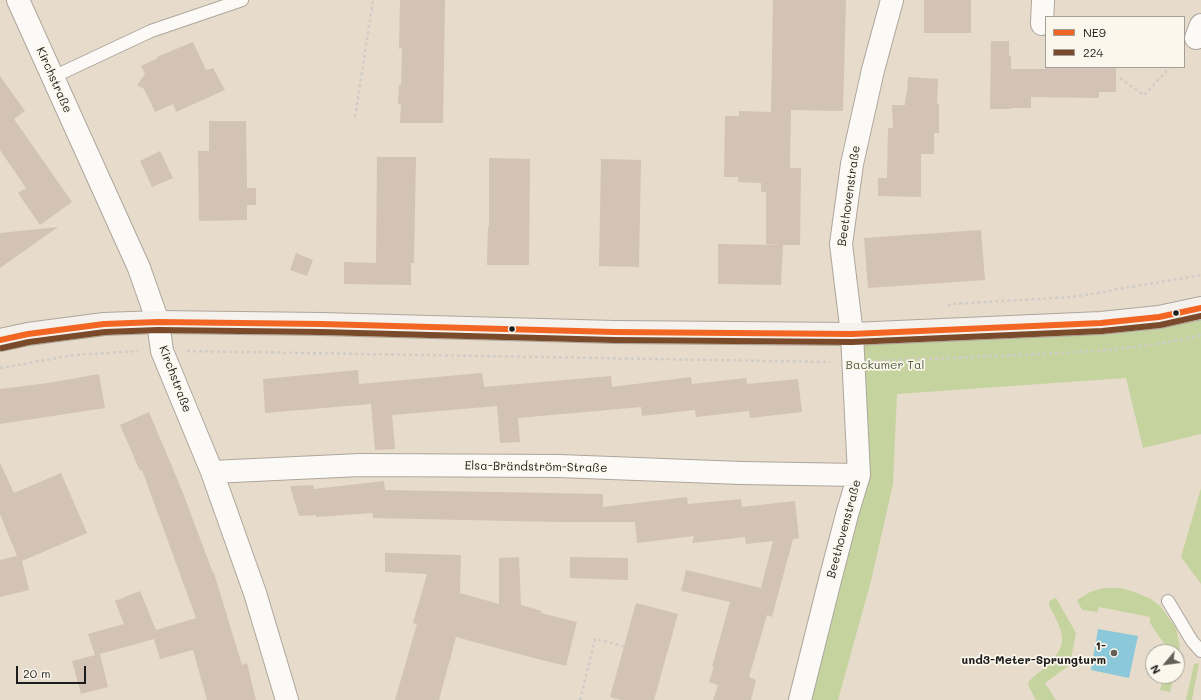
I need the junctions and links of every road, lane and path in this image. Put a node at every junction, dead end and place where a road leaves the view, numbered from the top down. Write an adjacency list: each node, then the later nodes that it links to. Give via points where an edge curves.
1 (18, 0): 8 (street, Kirchstraße)
2 (242, 0): 8 (lane, via 151,31)
3 (373, 0): 10 (path)
4 (892, 0): 15 (street, Beethovenstraße, via 852,164 841,244)
5 (1043, 0): 6 (street)
6 (1042, 24)
7 (1169, 68): 9 (path, via 1144,95)
8 (53, 77): 14 (street, Kirchstraße, via 139,268)
9 (1120, 78)
10 (355, 117)
11 (1201, 275): 12 (path, via 1072,297)
12 (951, 304)
13 (1201, 308): 15 (main road, via 1159,317 1101,323)
14 (158, 322): 15 (main road, via 614,332); 17 (main road, via 104,324); 18 (street, Kirchstraße)
15 (852, 334): 19 (street, Beethovenstraße)
16 (1201, 335): 19 (path, via 1141,347 1095,352)
17 (0, 340)
18 (162, 351): 19 (path); 20 (path, via 131,350 75,355); 21 (street, Kirchstraße)
19 (853, 362): 22 (street, Beethovenstraße)
20 (0, 368)
21 (212, 472): 22 (street, Elsa-Brändström-Straße, via 360,465 559,466); 26 (street, Kirchstraße, via 255,593)
22 (859, 475): 28 (street, Beethovenstraße)
23 (1168, 601): 25 (lane)
24 (627, 647): 27 (path, via 595,639)
25 (1201, 651)
26 (287, 700)
27 (580, 700)
28 (800, 700)

